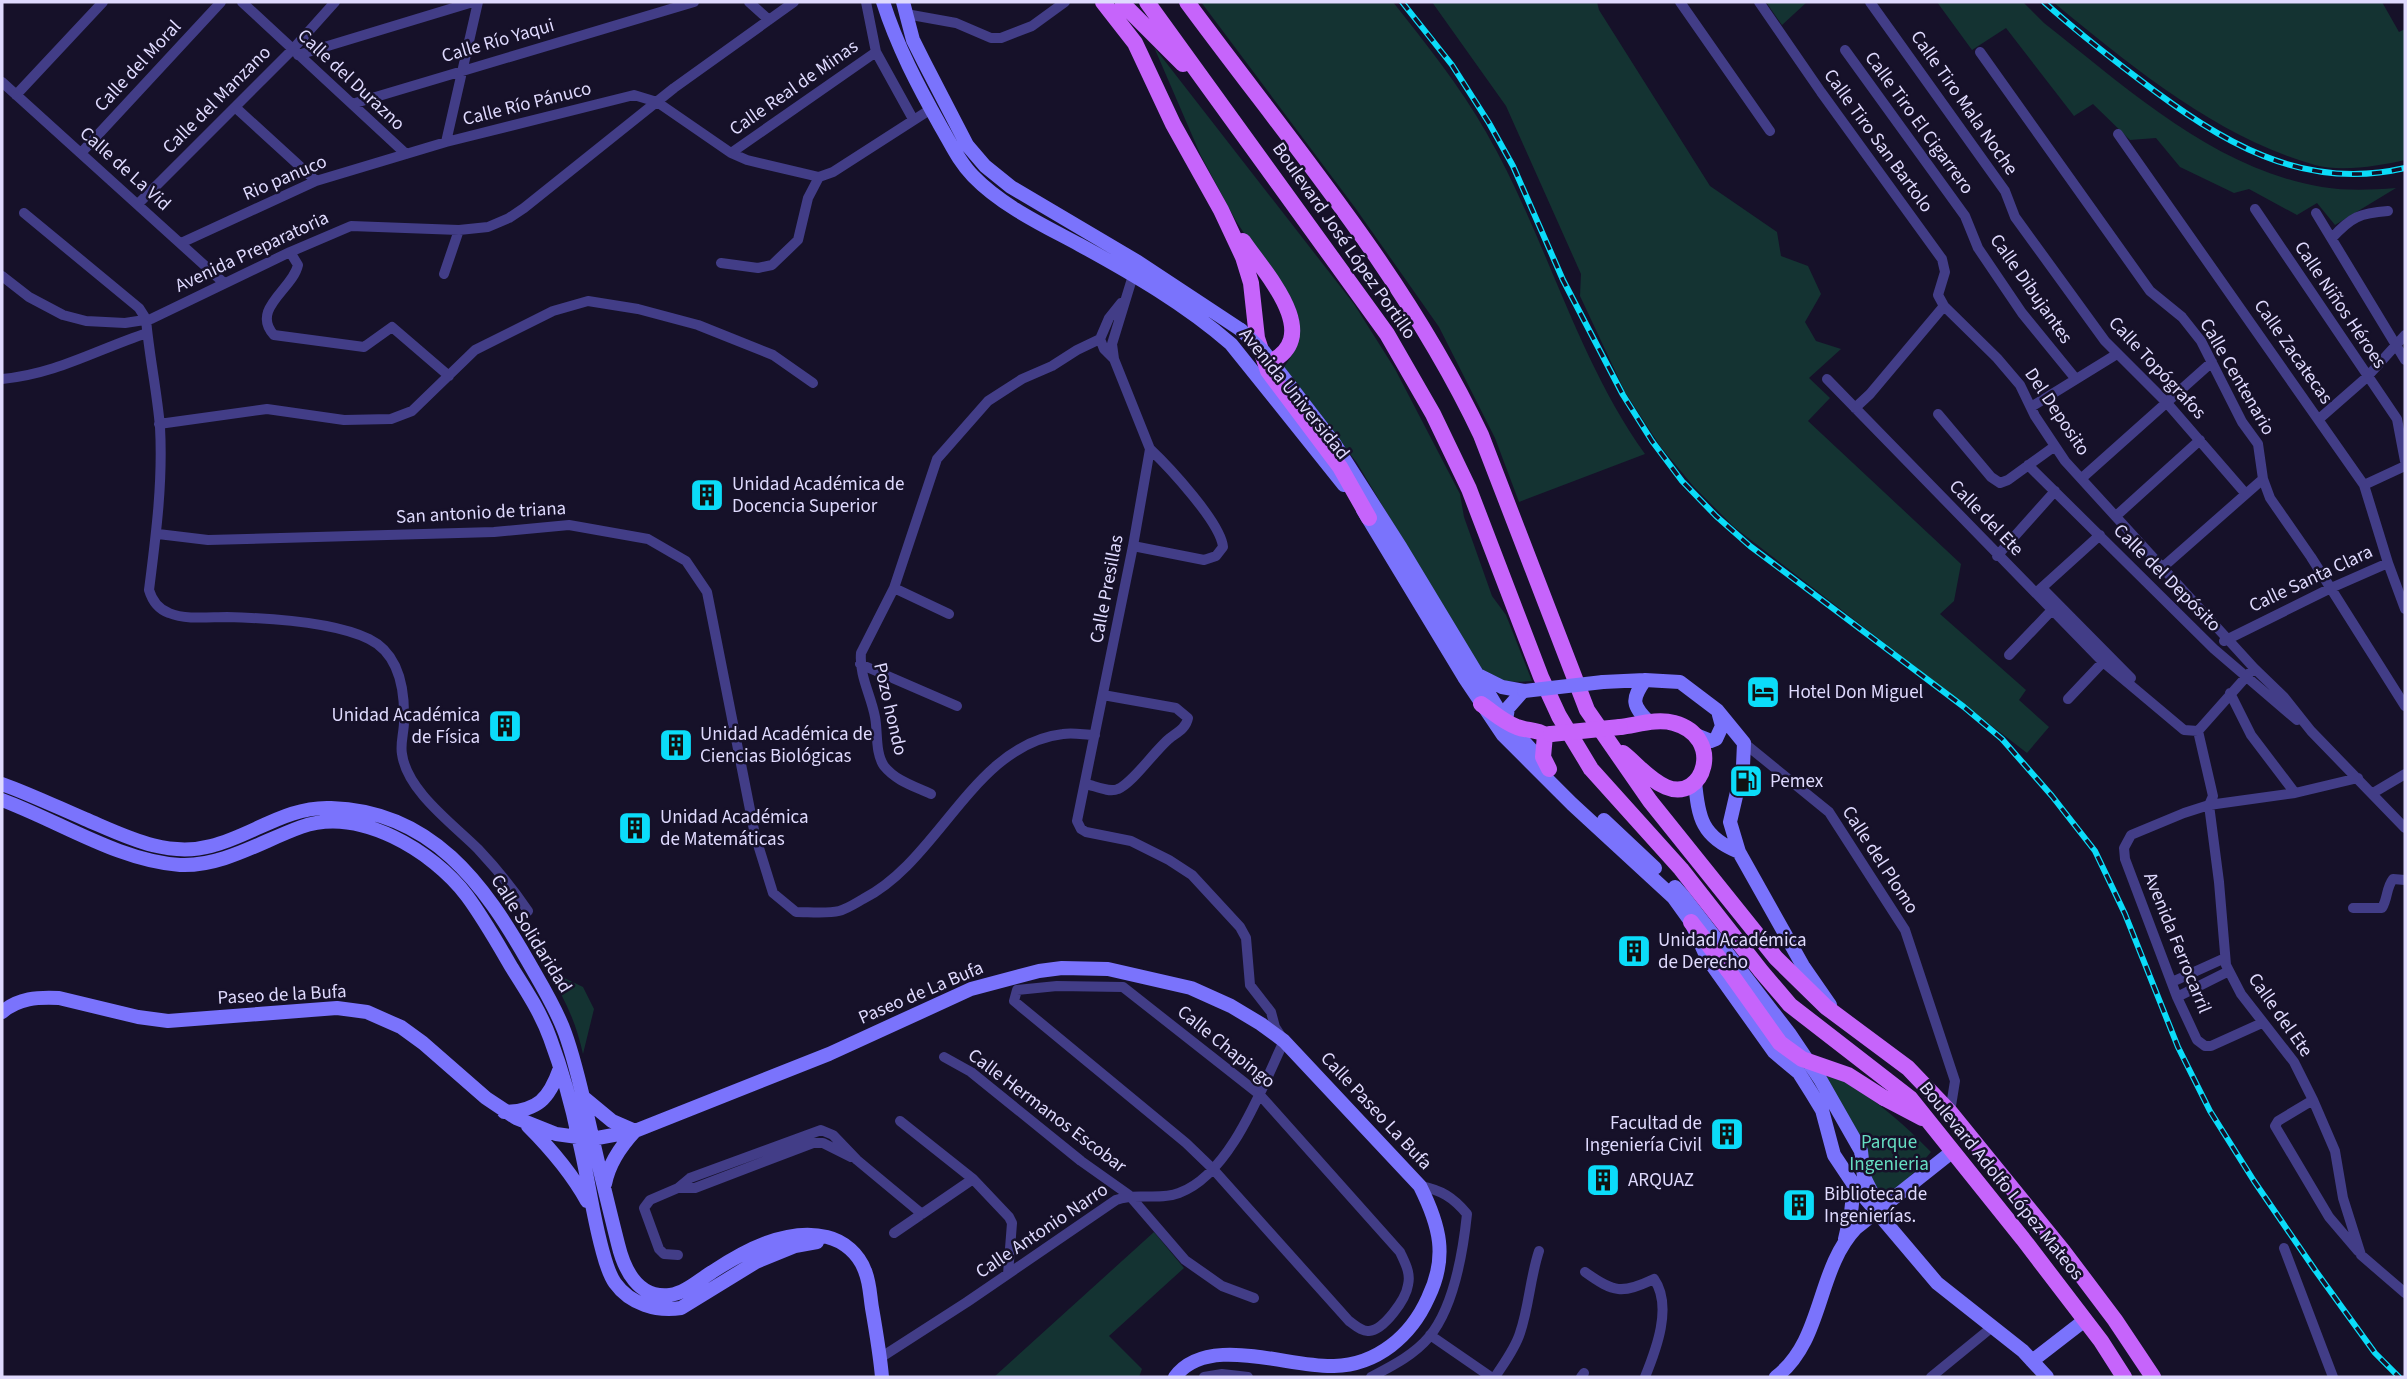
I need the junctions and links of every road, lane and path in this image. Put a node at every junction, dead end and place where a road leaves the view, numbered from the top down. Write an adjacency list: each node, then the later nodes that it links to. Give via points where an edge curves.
1 (103, 2): 30 (street)
2 (221, 2): 39 (street, Calle del Moral)
3 (242, 2): 24 (street, Calle del Durazno)
4 (335, 2): 24 (street, Calle del Manzano)
5 (472, 2): 24 (street)
6 (478, 2): 27 (street)
7 (694, 2): 27 (street, Calle Río Yaqui)
8 (749, 2): 21 (street)
9 (794, 2): 21 (street, Avenida Preparatoria)
10 (866, 2): 25 (street)
11 (883, 2): 34 (street, Avenida Universidad, via 894,36)
12 (1065, 2): 20 (street, via 1032,26 1001,38)
13 (1103, 2): 22 (main road)
14 (1147, 2): 29 (main road, Boulevard José López Portillo)
15 (1187, 2): 134 (main road, Boulevard José López Portillo, via 1364,237 1433,344 1481,435 1587,710)
16 (1680, 2): 36 (street)
17 (1759, 2): 62 (street, Calle Tiro San Bartolo, via 1941,259 1945,272 1938,295)
18 (1870, 2): 44 (street, Calle Tiro Mala Noche)
19 (1122, 3): 22 (street); 29 (main road)
20 (904, 8): 57 (street, Avenida Universidad, via 913,40 977,157 1011,187)
21 (769, 20): 31 (street, Avenida Preparatoria)
22 (1135, 43): 47 (main road, via 1173,124)
23 (1845, 50): 51 (street, Calle Tiro El Cigarrero)
24 (295, 52): 32 (street, Calle del Durazno); 33 (street, Calle del Manzano)
25 (876, 52): 35 (street); 40 (street, Calle Real de Minas)
26 (1980, 52): 72 (street, Calle Centenario, via 2150,290 2182,317)
27 (464, 69): 32 (street, Calle Río Yaqui); 38 (street)
28 (2, 82): 30 (street, Calle de La Vid)
29 (1208, 88): 137 (main road, Boulevard José López Portillo, via 1341,267 1426,402 1469,489 1541,677)
30 (16, 94): 39 (street, Calle de La Vid)
31 (657, 102): 38 (street, Calle Río Pánuco, via 634,95); 40 (street); 52 (street, Avenida Preparatoria, via 509,218 488,227)
32 (352, 104): 41 (street, Calle del Durazno)
33 (235, 107): 43 (street); 45 (street, Calle del Manzano)
34 (931, 109): 35 (street); 57 (street, Avenida Universidad, via 959,159 987,189 1031,218)
35 (913, 119): 42 (street)
36 (1770, 131)
37 (2118, 134): 83 (street, Calle Zacatecas)
38 (446, 142): 41 (street, Calle Río Pánuco)
39 (81, 153): 45 (street, Calle de La Vid)
40 (731, 153): 42 (street)
41 (406, 154): 43 (street, Rio panuco)
42 (819, 177): 56 (street, via 808,198 798,240 772,265 758,268)
43 (316, 181): 54 (street, Rio panuco)
44 (2005, 191): 68 (street, Calle Topógrafos, via 2015,217)
45 (138, 204): 54 (street, Calle de La Vid)
46 (2255, 209): 74 (street, Calle Niños Héroes)
47 (1222, 210): 71 (main road, via 1275,288 1293,324 1290,344); 96 (main road, via 1251,283 1257,338 1268,371 1340,467)
48 (2388, 211): 53 (street, via 2353,217)
49 (2316, 212): 53 (street)
50 (24, 213): 63 (street, via 139,308)
51 (1965, 216): 75 (street, Calle Dibujantes, via 1978,248 2014,302)
52 (459, 230): 55 (street, Avenida Preparatoria, via 351,226); 58 (street)
53 (2332, 238): 67 (street)
54 (181, 243): 60 (street, Calle de La Vid)
55 (290, 252): 60 (street, Avenida Preparatoria); 73 (street, via 298,265 296,275 266,316 274,335 364,347 392,327)
56 (721, 263)
57 (1135, 268): 61 (street); 71 (street, Avenida Universidad, bridge, via 1241,330); 96 (street, Avenida Universidad, via 1231,344)
58 (444, 274)
59 (2, 276): 63 (street, Avenida Preparatoria, via 63,315 125,323)
60 (224, 283): 63 (street, Avenida Preparatoria)
61 (1125, 297): 66 (street); 69 (street, via 1112,344)
62 (1944, 306): 80 (street, Del Deposito, via 1997,358 2020,385); 81 (street)
63 (146, 319): 64 (street)
64 (147, 333): 76 (street, via 31,377); 84 (street)
65 (2405, 335): 67 (street)
66 (1100, 339): 69 (street); 103 (street, Pozo hondo, via 988,401 937,459)
67 (2396, 344): 70 (street); 74 (street)
68 (2117, 354): 75 (street); 79 (street, Calle Topógrafos)
69 (1114, 359): 87 (street)
70 (2405, 360)
71 (1272, 362): 115 (street, Avenida Universidad, via 1334,443)
72 (2212, 362): 79 (street); 91 (street, Calle Centenario, via 2258,444)
73 (449, 376): 78 (street, via 489,342 553,311 588,301 698,325 773,355); 84 (street, via 412,411 391,419 344,420 267,409)
74 (2367, 377): 83 (street); 88 (street, Calle Niños Héroes, via 2397,419)
75 (2075, 378): 80 (street)
76 (2, 379)
77 (1827, 379): 81 (street, Calle del Ete)
78 (813, 383)
79 (2167, 403): 85 (street, Calle Topógrafos); 90 (street)
80 (2031, 407): 86 (street, Del Deposito)
81 (1855, 408): 100 (street, Calle del Ete)
82 (1938, 414): 89 (street, via 2000,483)
83 (2319, 419): 92 (street, Calle Zacatecas)
84 (159, 424): 97 (street)
85 (2200, 440): 94 (street, Calle Topógrafos); 95 (street)
86 (2055, 446): 89 (street); 90 (street, Del Deposito)
87 (1150, 449): 99 (street, Calle Presillas); 99 (street, via 1219,532 1223,547 1204,560)
88 (2405, 463): 92 (street)
89 (2028, 465): 93 (street, Calle del Depósito)
90 (2082, 478): 95 (street, Calle del Depósito)
91 (2263, 479): 94 (street); 104 (street, Calle Centenario, via 2270,498)
92 (2364, 485): 101 (street, Calle Zacatecas)
93 (2055, 491): 98 (street, Calle del Depósito); 100 (street)
94 (2245, 493): 102 (street)
95 (2116, 516): 102 (street, Calle del Depósito)
96 (1369, 517): 122 (street, Avenida Universidad)
97 (158, 534): 131 (street, San antonio de triana, via 208,540 494,533 569,525 648,540 686,561 707,592 755,835 773,893 796,912 839,911 876,893 908,867 988,775 1033,741 1064,733); 153 (street, via 149,590 157,605 171,614 313,624 360,635 380,646 401,676 402,755 412,780 479,849)
98 (2100, 536): 105 (street); 110 (street, Calle del Depósito)
99 (1133, 546): 120 (street, Calle Presillas)
100 (1997, 556): 105 (street, Calle del Ete)
101 (2388, 564): 104 (street, Calle Santa Clara); 106 (street, Calle Zacatecas)
102 (2163, 567): 109 (street, Calle del Depósito)
103 (894, 588): 108 (street); 113 (street, Pozo hondo, via 861,653)
104 (2331, 588): 109 (street, Calle Santa Clara); 125 (street, Calle Centenario)
105 (2039, 591): 107 (street, Calle del Ete); 124 (street, Calle del Ete, via 2141,688)
106 (2405, 609)
107 (2051, 611): 111 (street); 112 (street, Calle del Ete)
108 (948, 614)
109 (2227, 638): 110 (street, Calle Santa Clara); 114 (street, Calle del Depósito)
110 (2214, 649): 116 (street, Calle del Depósito)
111 (2009, 655)
112 (2103, 662): 121 (street); 124 (street, Calle del Ete)
113 (860, 664): 123 (street); 146 (street, Pozo hondo, via 883,764 897,778)
114 (2254, 668): 116 (street); 130 (street, Calle del Depósito)
115 (1473, 671): 118 (street, via 1490,682); 128 (street, Avenida Universidad)
116 (2246, 678): 119 (street); 130 (street, Calle del Depósito)
117 (1645, 680): 118 (street, bridge); 126 (street, via 1680,682); 127 (street, via 1635,694 1635,705)
118 (1524, 691): 128 (street, via 1508,708)
119 (2230, 693): 129 (street); 144 (street, via 2251,736)
120 (1103, 695): 131 (street, Calle Presillas); 143 (street, via 1176,708 1188,718 1126,784 1109,790)
121 (2068, 699)
122 (1481, 704): 128 (main road)
123 (957, 706)
124 (2154, 706): 129 (street, Calle del Ete, via 2183,730)
125 (2405, 706)
126 (1717, 710): 133 (street, via 1722,726 1716,739); 135 (street)
127 (1649, 722): 132 (main road, bridge); 133 (main road, via 1672,722)
128 (1504, 729): 132 (main road, via 1539,730); 136 (street, Avenida Universidad)
129 (2198, 731): 148 (street, Calle del Ete, via 2213,796)
130 (2311, 731): 140 (street, Calle del Depósito)
131 (1095, 735): 143 (street, Calle Presillas)
132 (1548, 735): 138 (main road, via 1543,757)
133 (1696, 735): 141 (main road, via 1704,750 1705,766)
134 (1608, 741): 141 (main road, via 1665,786 1675,789); 160 (main road, Boulevard Adolfo López Mateos, via 1650,801 1776,958)
135 (1744, 743): 150 (street, Boulevard Adolfo López Mateos, via 1730,822); 171 (street, Calle del Plomo, via 1829,812 1905,930 1955,1082)
136 (1518, 745): 138 (street); 154 (street, via 1673,897)
137 (1576, 747): 173 (main road, Boulevard Adolfo López Mateos, via 1790,1005 1910,1098)
138 (1549, 769): 169 (street, via 1684,897 1789,1033)
139 (2405, 774): 145 (street)
140 (2358, 778): 144 (street); 145 (street, Calle del Depósito)
141 (1695, 781): 150 (street, via 1699,814 1709,834)
142 (2, 784): 166 (street, Calle Solidaridad, via 164,849 212,846 281,816 327,807 376,815 415,831 456,860 495,908 558,1014)
143 (1086, 784): 162 (street, Calle Presillas, via 1077,821 1081,829 1131,841 1169,860 1192,875 1240,927 1246,938 1250,985 1271,1012)
144 (2295, 793): 148 (street)
145 (2373, 793): 149 (street, Calle del Depósito)
146 (931, 794)
147 (2, 800): 164 (street, Calle Solidaridad, via 121,851 170,864 224,858 320,823 361,826 389,835 436,863 469,900 532,1000)
148 (2209, 805): 155 (street, Calle del Ete); 157 (street, Avenida Ferrocarril, via 2145,827 2131,835 2123,848)
149 (2405, 828)
150 (1738, 852): 160 (street, Boulevard Adolfo López Mateos, via 1803,966)
151 (2405, 880): 152 (street, via 2393,879 2382,908)
152 (2353, 908)
153 (528, 911)
154 (1691, 922): 168 (street, via 1707,958 1774,1052 1799,1073); 173 (main road, bridge, via 1780,1043 1802,1059 1849,1075)
155 (2225, 958): 156 (street, Calle del Ete); 157 (street)
156 (2229, 971): 158 (street); 161 (street, Calle del Ete)
157 (2172, 982): 158 (street, Avenida Ferrocarril)
158 (2177, 998): 161 (street, Avenida Ferrocarril, via 2197,1040 2205,1046)
159 (2, 1012): 170 (street, Paseo de la Bufa, via 24,1000 45,997 168,1021 337,1008 367,1013 401,1027)
160 (1837, 1015): 171 (main road, Boulevard Adolfo López Mateos, via 1908,1068)
161 (2262, 1023): 167 (street, Calle del Ete, via 2294,1062)
162 (1284, 1041): 165 (street, Calle Antonio Narro); 175 (street, Paseo de La Bufa, via 1231,1006 1191,988 1108,969 1039,971 971,989 829,1054); 182 (street, Calle Paseo La Bufa)
163 (944, 1057): 184 (street, Calle Hermanos Escobar, via 971,1072)
164 (560, 1068): 170 (street, via 554,1086 535,1106); 177 (street, Calle Solidaridad)
165 (1259, 1094): 179 (street, Calle Antonio Narro); 179 (street, Calle Chapingo, via 1400,1252 1408,1270 1402,1302 1381,1326 1370,1331 1349,1321); 179 (street, Calle Chapingo, via 1123,987 1017,990 1014,1001)
166 (583, 1097): 175 (street, via 611,1121); 177 (street, Calle Solidaridad)
167 (2313, 1100): 194 (street, Calle del Ete, via 2335,1151 2343,1198); 194 (street, via 2275,1126 2329,1217)
168 (1822, 1110): 169 (street); 181 (street, via 1834,1155)
169 (1839, 1111): 186 (street, via 1861,1151 1864,1177)
170 (504, 1112): 174 (street, Paseo de la Bufa)
171 (1950, 1112): 216 (main road, Boulevard Adolfo López Mateos, via 2063,1251)
172 (900, 1121): 180 (street)
173 (1930, 1122): 178 (main road, Boulevard Adolfo López Mateos)
174 (525, 1123): 177 (street, Paseo de la Bufa); 185 (street, via 579,1186)
175 (635, 1131): 176 (street, Paseo de La Bufa); 183 (street, via 615,1157)
176 (615, 1135): 177 (street, Paseo de la Bufa)
177 (586, 1139): 183 (street); 185 (street)
178 (1953, 1151): 186 (street); 199 (main road, Boulevard Adolfo López Mateos)
179 (1213, 1169): 184 (street, Calle Antonio Narro, via 1179,1193)
180 (973, 1179): 187 (street); 196 (street, via 1012,1223)
181 (1854, 1185): 186 (street); 190 (street)
182 (1420, 1186): 201 (street, via 1441,1190 1467,1214 1455,1282); 205 (street, Calle Paseo La Bufa, via 1434,1215 1440,1250 1438,1279 1411,1329 1390,1347 1361,1361 1334,1366 1228,1354 1188,1365)
183 (604, 1187): 189 (street, via 623,1265 635,1282 653,1293 676,1293 744,1253 780,1238 810,1234)
184 (1129, 1195): 196 (street, Calle Antonio Narro); 198 (street, Calle Hermanos Escobar, via 1185,1260 1222,1286)
185 (591, 1209): 189 (street, via 614,1282 638,1302 662,1309 686,1306 778,1252)
186 (1879, 1211): 190 (street); 200 (street, via 1937,1283); 203 (street, via 1941,1280)
187 (922, 1214): 188 (street); 193 (street, via 857,1160 823,1143 813,1143 695,1188 678,1188 650,1200 644,1208 659,1249)
188 (894, 1233)
189 (832, 1238): 202 (street, via 854,1253 866,1272)
190 (1844, 1240): 211 (street, via 1810,1332 1788,1368)
191 (2284, 1248): 217 (street)
192 (1539, 1251): 209 (street, via 1520,1332)
193 (678, 1255)
194 (2361, 1255): 197 (street)
195 (1585, 1272): 210 (street, via 1611,1289 1632,1290 1654,1279 1661,1289 1662,1322)
196 (1008, 1274): 202 (street, Calle Antonio Narro)
197 (2405, 1293)
198 (1254, 1298)
199 (2085, 1320): 203 (street); 215 (main road, Boulevard Adolfo López Mateos)
200 (1991, 1328): 203 (street); 212 (street)
201 (1430, 1335): 208 (street, via 1399,1362); 209 (street)
202 (880, 1358): 204 (street)
203 (2034, 1359): 213 (street); 214 (street)
204 (882, 1377)
205 (1175, 1377)
206 (1204, 1377): 207 (street)
207 (1248, 1377)
208 (1371, 1377)
209 (1493, 1377)
210 (1645, 1377)
211 (1776, 1377)
212 (1931, 1377)
213 (2047, 1377)
214 (2054, 1377)
215 (2124, 1377)
216 (2152, 1377)
217 (2333, 1377)

